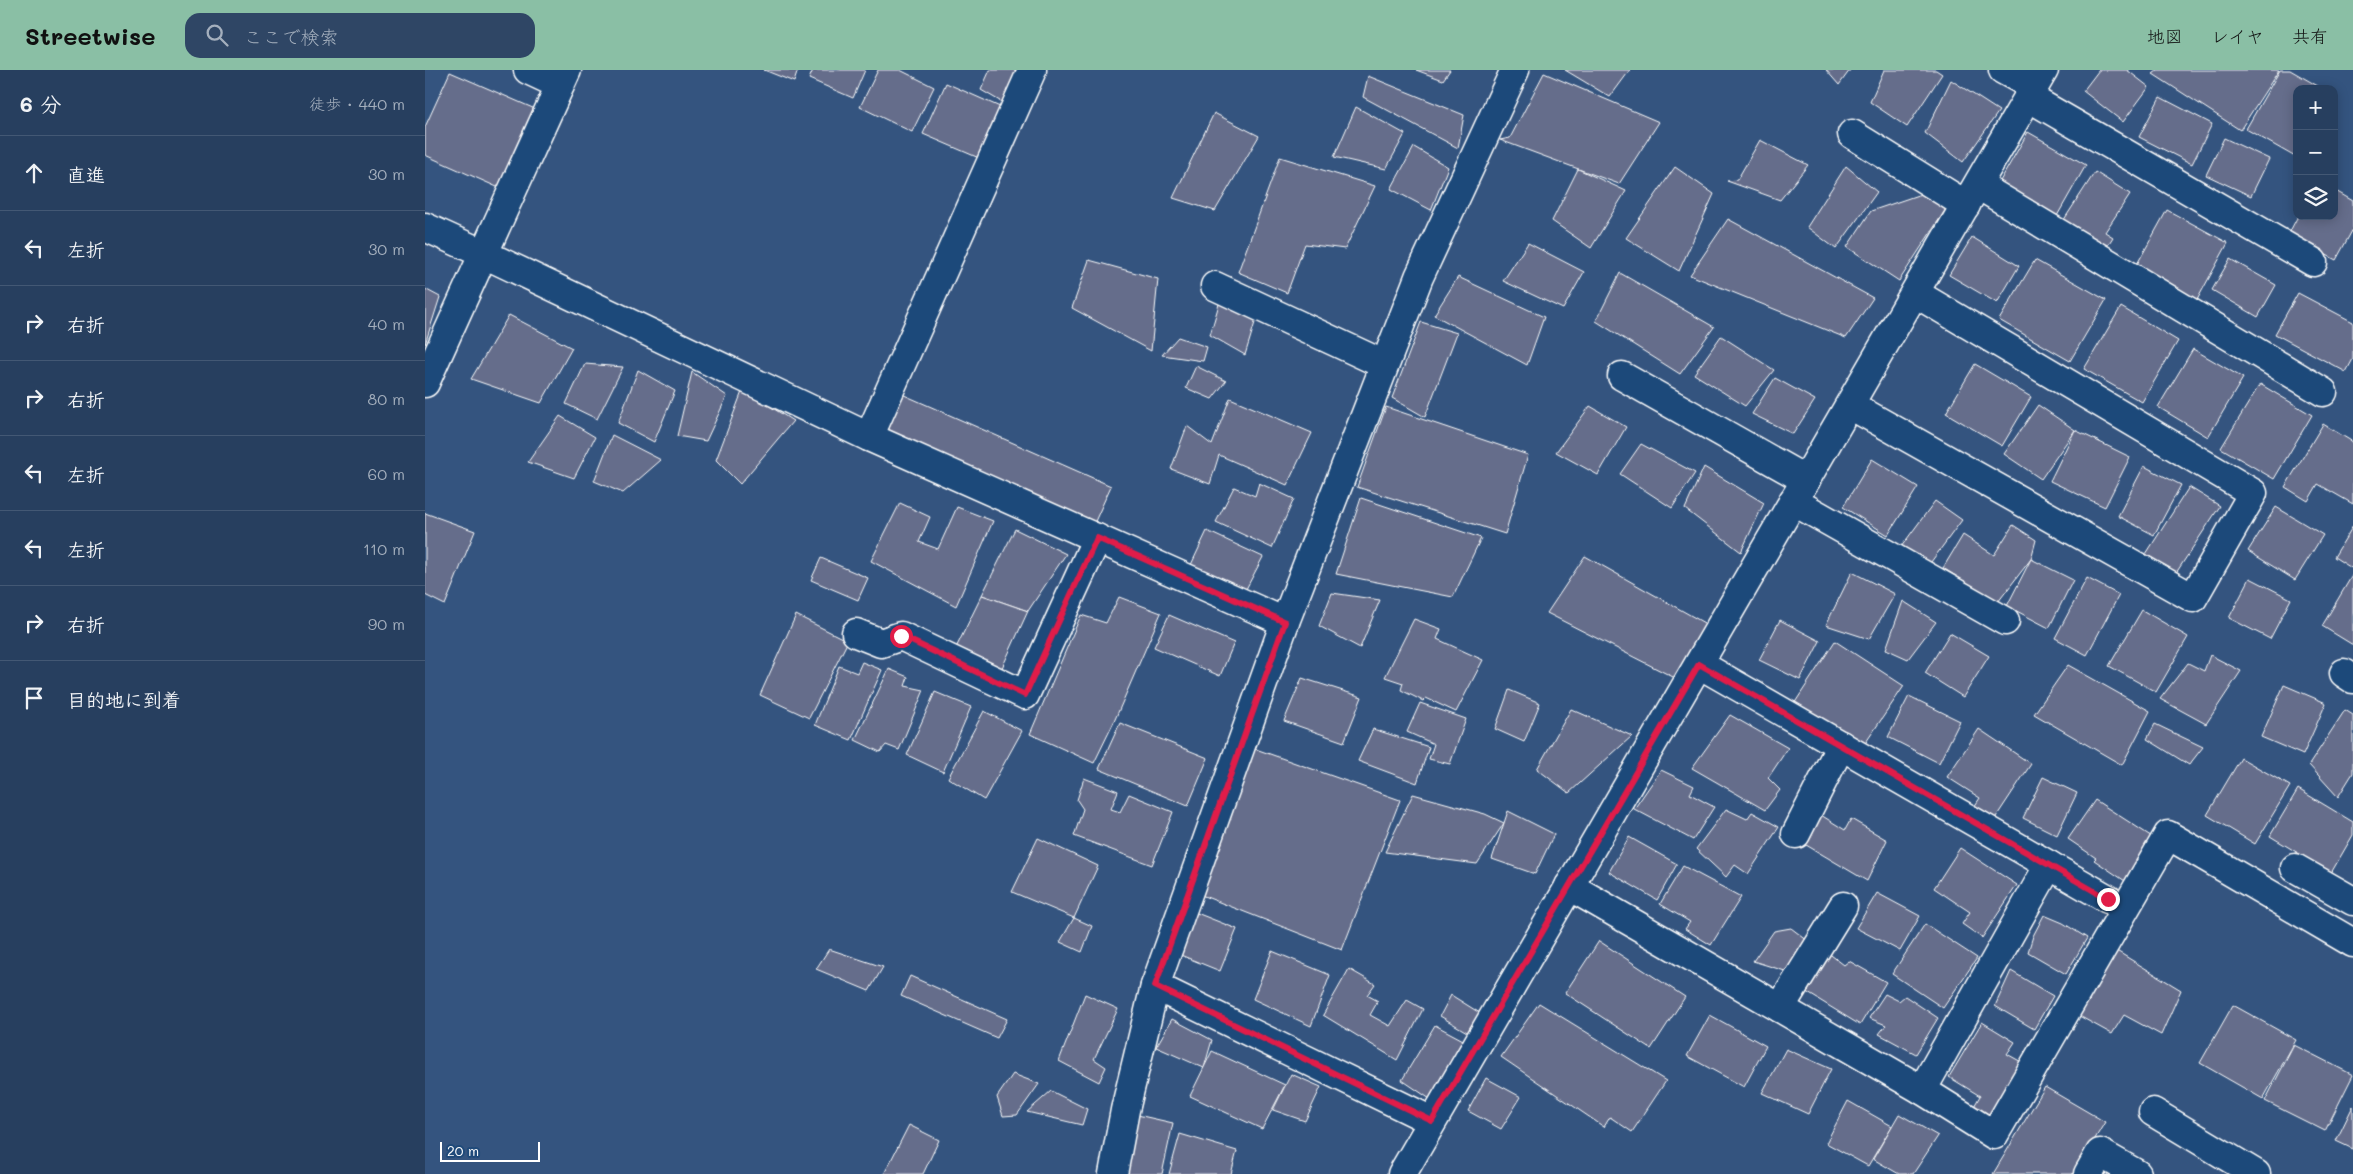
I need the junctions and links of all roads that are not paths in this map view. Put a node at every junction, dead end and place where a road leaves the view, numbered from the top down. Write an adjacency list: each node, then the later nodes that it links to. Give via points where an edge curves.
1 (528, 70): 5 (street)
2 (1032, 70): 19 (street)
3 (1515, 70): 14 (street, via 1419,277)
4 (2003, 70): 6 (street)
5 (563, 78): 10 (street)
6 (2035, 85): 8 (street); 11 (street)
7 (1852, 134): 8 (street)
8 (1972, 195): 13 (street); 17 (street)
9 (425, 227): 10 (street)
10 (485, 254): 16 (street); 19 (street)
11 (2313, 262)
12 (1215, 286): 14 (street)
13 (1915, 293): 18 (street); 18 (street, via 2253,493 2193,598)
14 (1383, 364): 23 (street)
15 (1622, 376): 20 (street)
16 (425, 383)
17 (2323, 392)
18 (1850, 405): 20 (street)
19 (869, 437): 21 (street)
20 (1800, 491): 22 (street); 25 (street)
21 (1097, 538): 23 (street); 24 (street, via 1025,695 931,638 901,636 881,643)
22 (2005, 621)
23 (1285, 622): 35 (street)
24 (856, 633)
25 (1699, 664): 26 (street); 30 (street)
26 (1841, 745): 27 (street); 28 (street)
27 (1796, 834)
28 (2049, 865): 31 (street); 37 (street)
29 (2295, 868): 32 (street)
30 (1569, 886): 36 (street); 39 (street)
31 (2108, 899)
32 (2353, 901)
33 (1843, 906): 36 (street)
34 (2353, 943): 37 (street, via 2168,835 1994,1135)
35 (1155, 986): 39 (street); 40 (street)
36 (1780, 1008): 37 (street)
37 (1922, 1090)
38 (2153, 1112): 44 (street)
39 (1432, 1121): 41 (street)
40 (1113, 1174)
41 (1402, 1174)
42 (2088, 1174): 43 (street, via 2100,1152)
43 (2137, 1174)
44 (2256, 1174)

